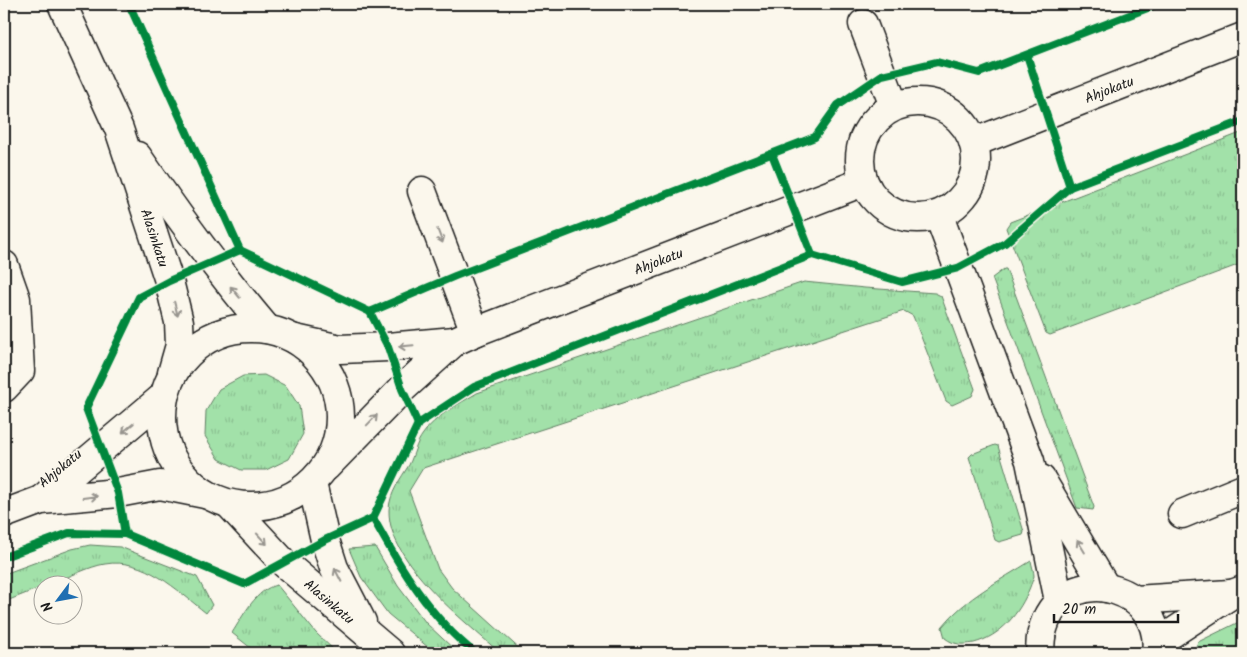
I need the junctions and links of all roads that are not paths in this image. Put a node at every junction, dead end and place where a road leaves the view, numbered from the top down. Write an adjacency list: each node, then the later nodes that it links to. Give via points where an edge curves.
1 (62, 4): 5 (street, Alasinkatu)
2 (863, 24): 4 (street)
3 (1243, 37): 6 (street, Ahjokatu)
4 (894, 106): 6 (street, via 927,102 957,115); 7 (street, via 874,121 860,151)
5 (119, 129): 11 (street, Alasinkatu, one-way to 5, via 206,254); 15 (street, Alasinkatu, one-way to 15, via 169,281 179,322 180,345)
6 (975, 142): 9 (street, via 976,176 962,200)
7 (863, 182): 9 (street, via 888,211 912,219); 12 (street, Ahjokatu)
8 (422, 191): 12 (street, one-way to 12)
9 (939, 216): 16 (street)
10 (4, 265): 14 (street, via 16,299 20,371)
11 (267, 329): 13 (street); 15 (street, via 243,328 221,333 200,344 183,359)
12 (465, 337): 13 (street, Ahjokatu, one-way to 13, via 388,347 340,348); 17 (street, Ahjokatu, one-way to 12, via 402,389)
13 (294, 338): 17 (street, via 325,367 335,386 340,407 335,449)
14 (4, 388)
15 (167, 388): 19 (street, via 162,414 168,452 190,482); 20 (street, Ahjokatu, one-way to 20)
16 (1030, 461): 23 (street, one-way to 16); 26 (street)
17 (319, 475): 19 (street, via 294,496 273,504 251,507); 27 (street, Alasinkatu, one-way to 17, via 334,568 325,540)
18 (1243, 489): 22 (street)
19 (217, 499): 20 (street, Ahjokatu, one-way to 19, via 118,493 160,485); 27 (street, Alasinkatu, one-way to 27, via 284,563)
20 (41, 500): 21 (street, Ahjokatu)
21 (5, 511)
22 (1182, 514)
23 (1106, 588): 25 (street); 26 (street, via 1080,588)
24 (1238, 592): 25 (street); 28 (street)
25 (1135, 600): 28 (street, via 1144,608 1155,629)
26 (1059, 601): 30 (street, via 1042,630)
27 (368, 634): 29 (street, Alasinkatu)
28 (1157, 648)
29 (390, 653)
30 (1041, 653)

